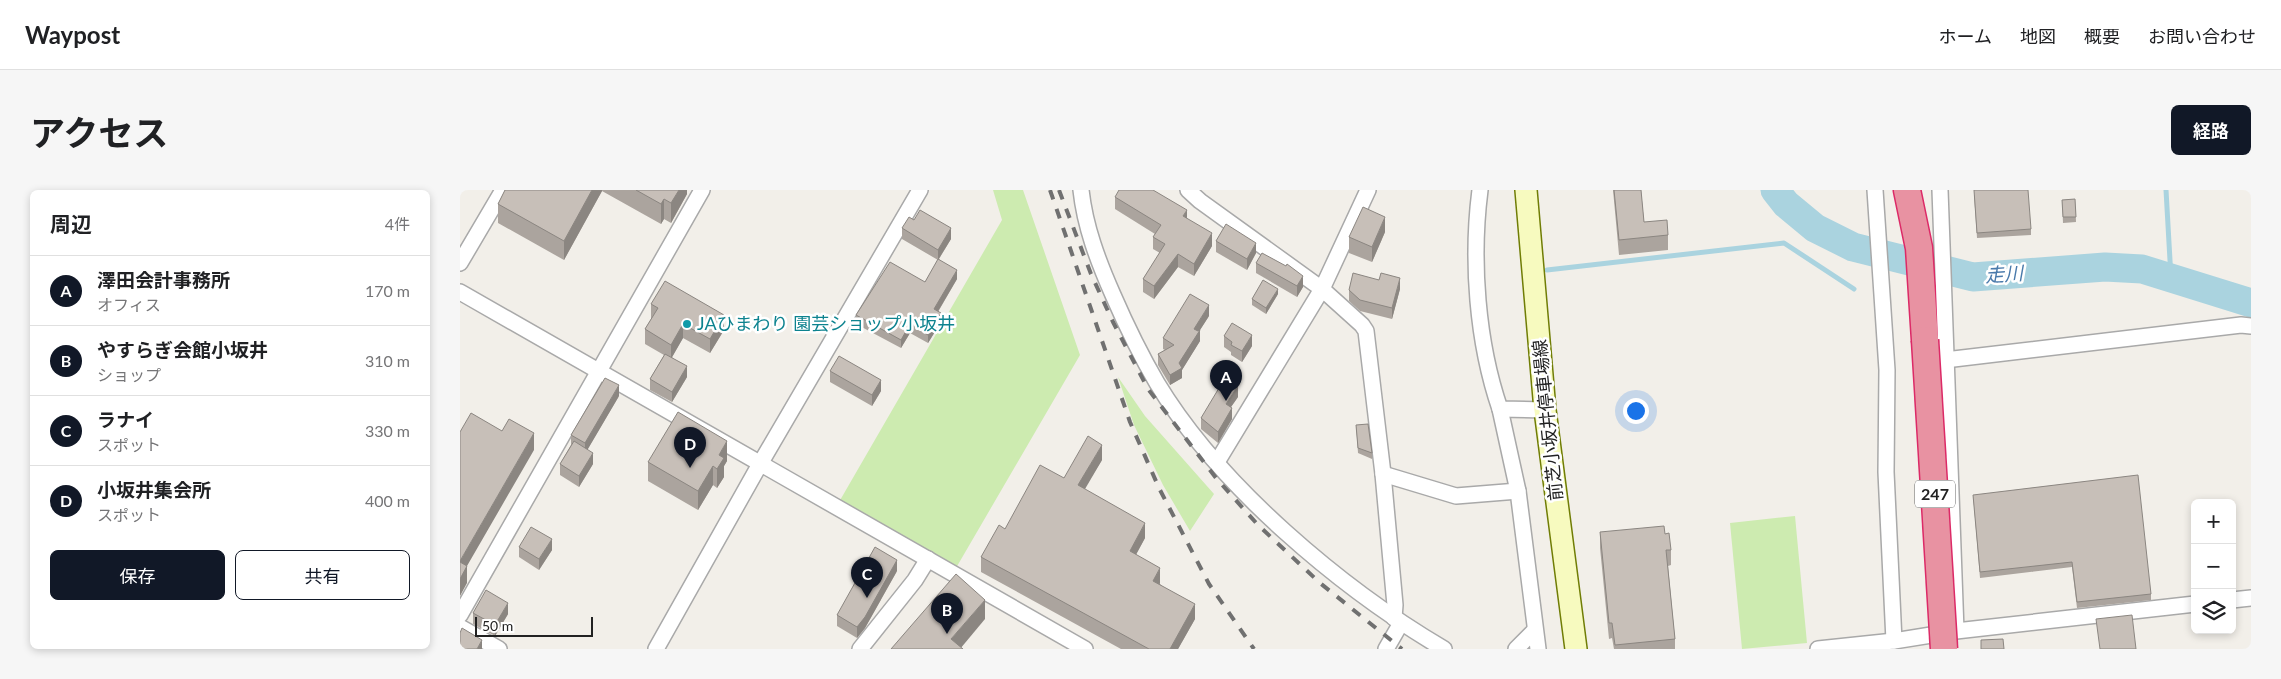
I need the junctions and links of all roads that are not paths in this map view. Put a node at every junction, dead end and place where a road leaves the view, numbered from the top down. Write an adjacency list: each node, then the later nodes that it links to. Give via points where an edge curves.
1 (503, 190): 14 (street)
2 (702, 190): 19 (street)
3 (920, 190): 23 (street)
4 (1081, 190): 22 (street, via 1083,212 1099,262 1128,331 1158,384 1188,428)
5 (1188, 190): 15 (street)
6 (1368, 190): 15 (street)
7 (1480, 190): 20 (street, via 1475,227 1482,341 1491,385)
8 (1526, 190): 21 (main road, 前芝小坂井停車場線)
9 (1875, 190): 35 (street, via 1887,370 1886,472)
10 (1907, 190): 13 (highway, 247)
11 (1922, 190): 13 (highway, 247)
12 (1940, 190): 18 (street)
13 (1919, 248): 34 (highway, 247, bridge)
14 (460, 263)
15 (1322, 289): 22 (street); 24 (street, via 1366,331)
16 (460, 292): 19 (street)
17 (2251, 326): 18 (street, via 2116,338)
18 (1945, 360): 34 (street)
19 (599, 370): 23 (street); 30 (street)
20 (1500, 409): 21 (street); 25 (street)
21 (1545, 410): 44 (main road, 前芝小坂井停車場線)
22 (1217, 462): 31 (street, via 1305,548)
23 (760, 464): 26 (street); 37 (street)
24 (1383, 474): 25 (street, via 1456,496); 31 (street)
25 (1518, 492): 33 (street)
26 (928, 559): 38 (street); 39 (street)
27 (2251, 598): 28 (street)
28 (2236, 600)
29 (2191, 605): 34 (street)
30 (460, 615)
31 (1397, 620): 40 (street); 41 (street)
32 (460, 628): 36 (street)
33 (1534, 631): 42 (street); 43 (street)
34 (1950, 640): 35 (street)
35 (1894, 641): 45 (street)
36 (499, 649)
37 (656, 649)
38 (860, 649)
39 (1085, 649)
40 (1386, 649)
41 (1444, 649)
42 (1516, 649)
43 (1538, 649)
44 (1576, 649)
45 (1818, 649)

